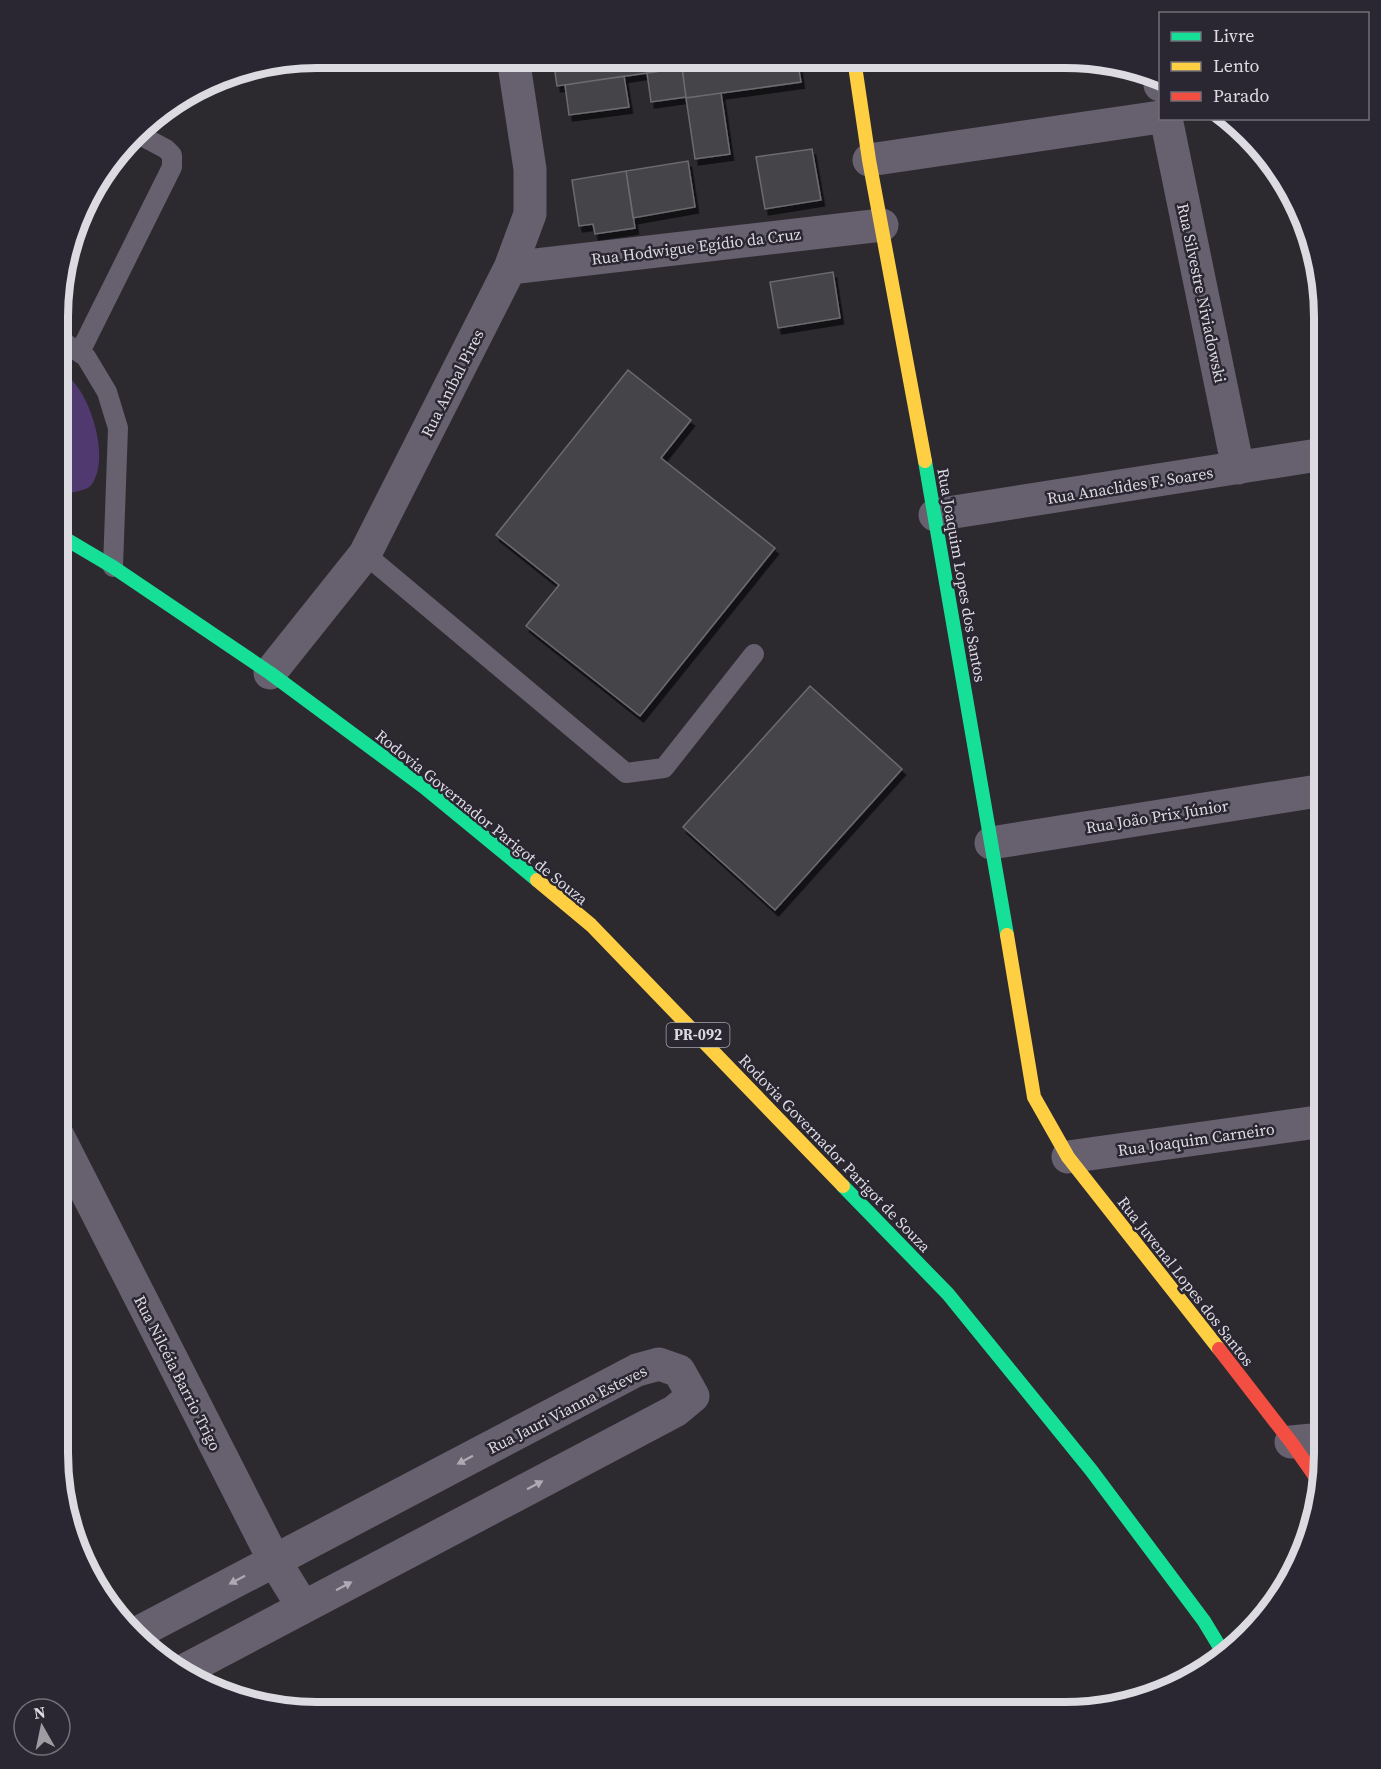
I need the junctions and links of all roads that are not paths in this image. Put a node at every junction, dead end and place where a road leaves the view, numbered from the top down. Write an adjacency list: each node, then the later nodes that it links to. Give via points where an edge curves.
1 (515, 68): 8 (street, Rua Aníbal Pires, via 530,169 530,214)
2 (855, 68): 6 (main road, Rua Joaquim Lopes dos Santos)
3 (1159, 117): 6 (street)
4 (1166, 120): 12 (street, Rua Silvestre Niviadowski)
5 (143, 137): 10 (lane, via 172,155 172,167)
6 (869, 160): 7 (main road, Rua Joaquim Lopes dos Santos)
7 (882, 225): 8 (street, Rua Hodwigue Egídio da Cruz); 13 (main road, Rua Joaquim Lopes dos Santos)
8 (510, 267): 15 (street, Rua Aníbal Pires)
9 (68, 345): 10 (lane)
10 (80, 352): 16 (lane, via 107,392 118,428)
11 (1314, 456): 12 (street, Rua Anaclides F. Soares)
12 (1238, 468): 13 (street, Rua Anaclides F. Soares)
13 (935, 515): 20 (main road, Rua Joaquim Lopes dos Santos)
14 (68, 540): 16 (main road, Rodovia Governador Parigot de Souza / PR-092)
15 (365, 554): 17 (lane, via 626,773 664,768); 18 (street, Rua Aníbal Pires)
16 (113, 567): 18 (main road, Rodovia Governador Parigot de Souza / PR-092)
17 (753, 654)
18 (270, 673): 31 (main road, Rodovia Governador Parigot de Souza / PR-092, via 424,788 608,942 948,1294 1090,1470)
19 (1314, 792): 20 (street, Rua João Prix Júnior)
20 (991, 843): 21 (main road, Rua Joaquim Lopes dos Santos)
21 (1034, 1097): 24 (main road, Rua Juvenal Lopes dos Santos)
22 (1314, 1122): 24 (street, Rua Joaquim Carneiro)
23 (68, 1156): 28 (street, Rua Nilcéia Barrio Trigo)
24 (1068, 1157): 26 (main road, Rua Juvenal Lopes dos Santos)
25 (1314, 1440): 26 (street)
26 (1291, 1442): 27 (main road, Rua Juvenal Lopes dos Santos)
27 (1313, 1472)
28 (274, 1560): 29 (street, Rua Nilcéia Barrio Trigo); 29 (street, Rua Jauri Vianna Esteves, one-way to 28, via 675,1411 693,1396 679,1371 659,1364 636,1370); 30 (street, Rua Jauri Vianna Esteves, one-way to 30)
29 (303, 1607): 32 (street, Rua Jauri Vianna Esteves)
30 (142, 1631)
31 (1220, 1647)
32 (190, 1667)

